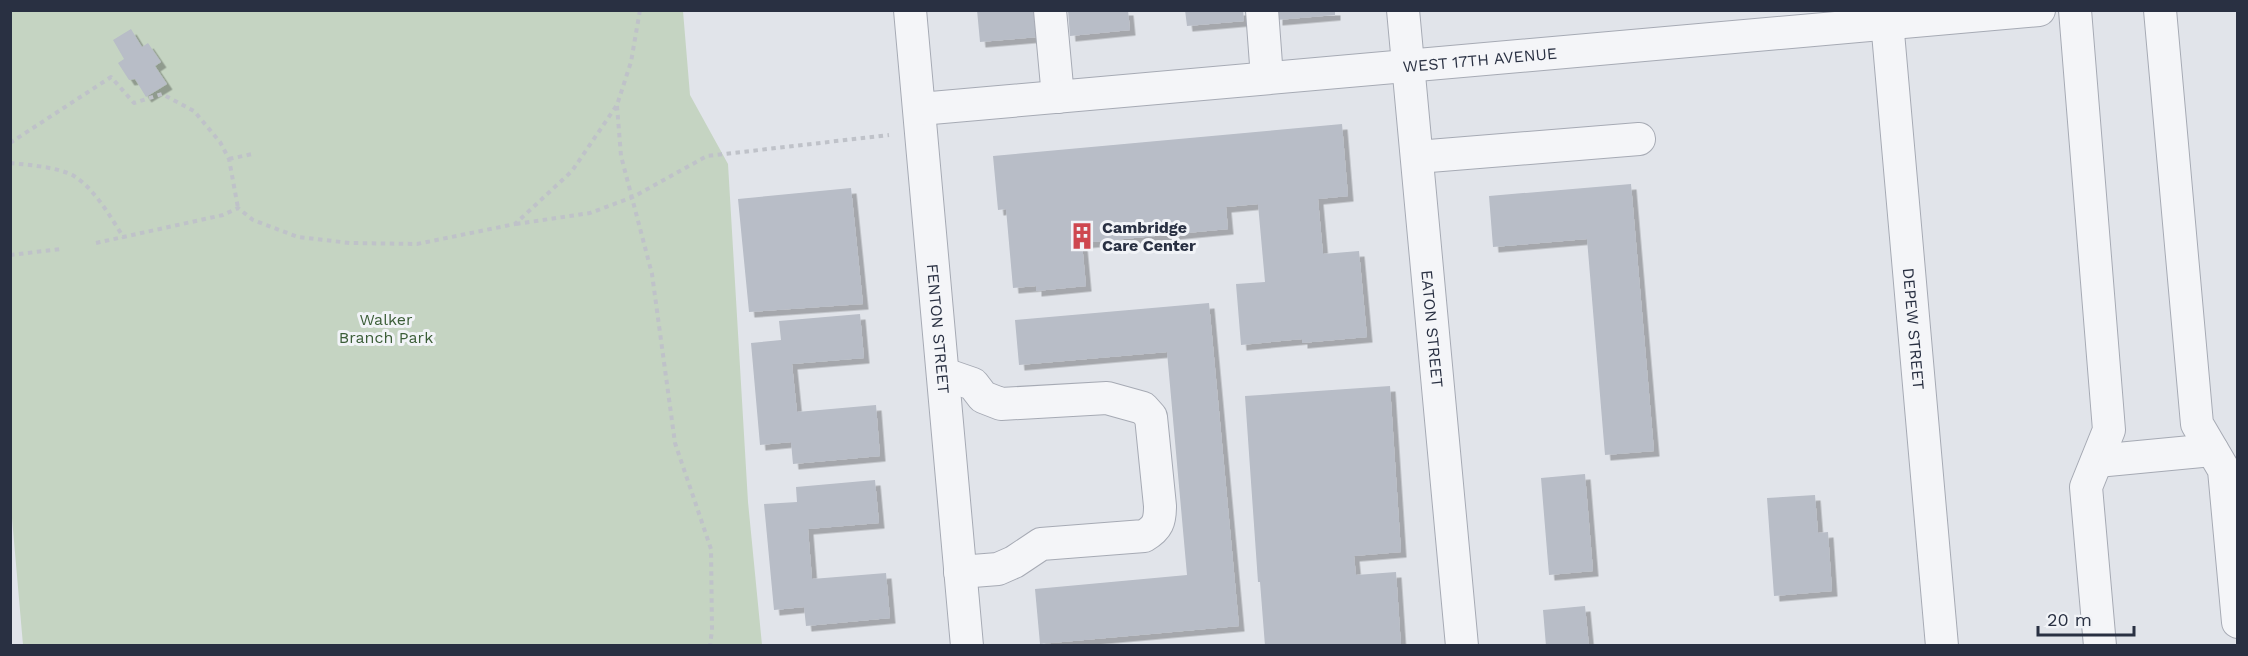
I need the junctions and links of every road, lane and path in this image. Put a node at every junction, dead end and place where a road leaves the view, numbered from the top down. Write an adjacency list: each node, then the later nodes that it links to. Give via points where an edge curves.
1 (640, 10): 13 (path, via 631,62)
2 (910, 10): 14 (street, FENTON STREET)
3 (1050, 10): 12 (street)
4 (1262, 10): 11 (street)
5 (1403, 10): 10 (street, EATON STREET)
6 (2039, 10): 9 (street, WEST 17TH AVENUE)
7 (2075, 10): 31 (street, via 2109,430)
8 (2160, 10): 30 (street, via 2196,424)
9 (1887, 17): 10 (street, WEST 17TH AVENUE); 37 (street, DEPEW STREET)
10 (1408, 66): 11 (street, WEST 17TH AVENUE); 19 (street, EATON STREET)
11 (1267, 78): 12 (street, WEST 17TH AVENUE)
12 (1058, 97): 14 (street, WEST 17TH AVENUE)
13 (617, 105): 22 (path, via 621,156); 24 (path, via 572,171)
14 (920, 109): 29 (street, FENTON STREET)
15 (892, 134): 22 (path, via 707,156)
16 (1639, 139): 19 (street)
17 (10, 142): 20 (path, via 111,77 134,103 162,94 194,111)
18 (252, 153): 20 (path)
19 (1417, 157): 36 (street, EATON STREET)
20 (229, 159): 23 (path)
21 (10, 163): 25 (path, via 74,176 98,199)
22 (633, 197): 24 (path, via 590,213); 34 (path, via 652,274 675,443 711,549)
23 (238, 208): 24 (path, via 253,220 298,237 350,243 417,244); 25 (path)
24 (515, 224)
25 (124, 238): 26 (path)
26 (96, 243)
27 (61, 249): 28 (path)
28 (10, 255)
29 (944, 374): 32 (street, FENTON STREET); 32 (street, via 973,384 983,397 1001,404 1107,398 1143,408 1151,417 1160,506 1155,530 1144,536 1041,544 998,569)
30 (2212, 450): 31 (street); 33 (street, via 2224,470)
31 (2097, 461): 38 (street, via 2086,487)
32 (960, 572): 35 (street, FENTON STREET)
33 (2238, 622)
34 (710, 645)
35 (967, 645)
36 (1462, 645)
37 (1942, 645)
38 (2100, 645)

